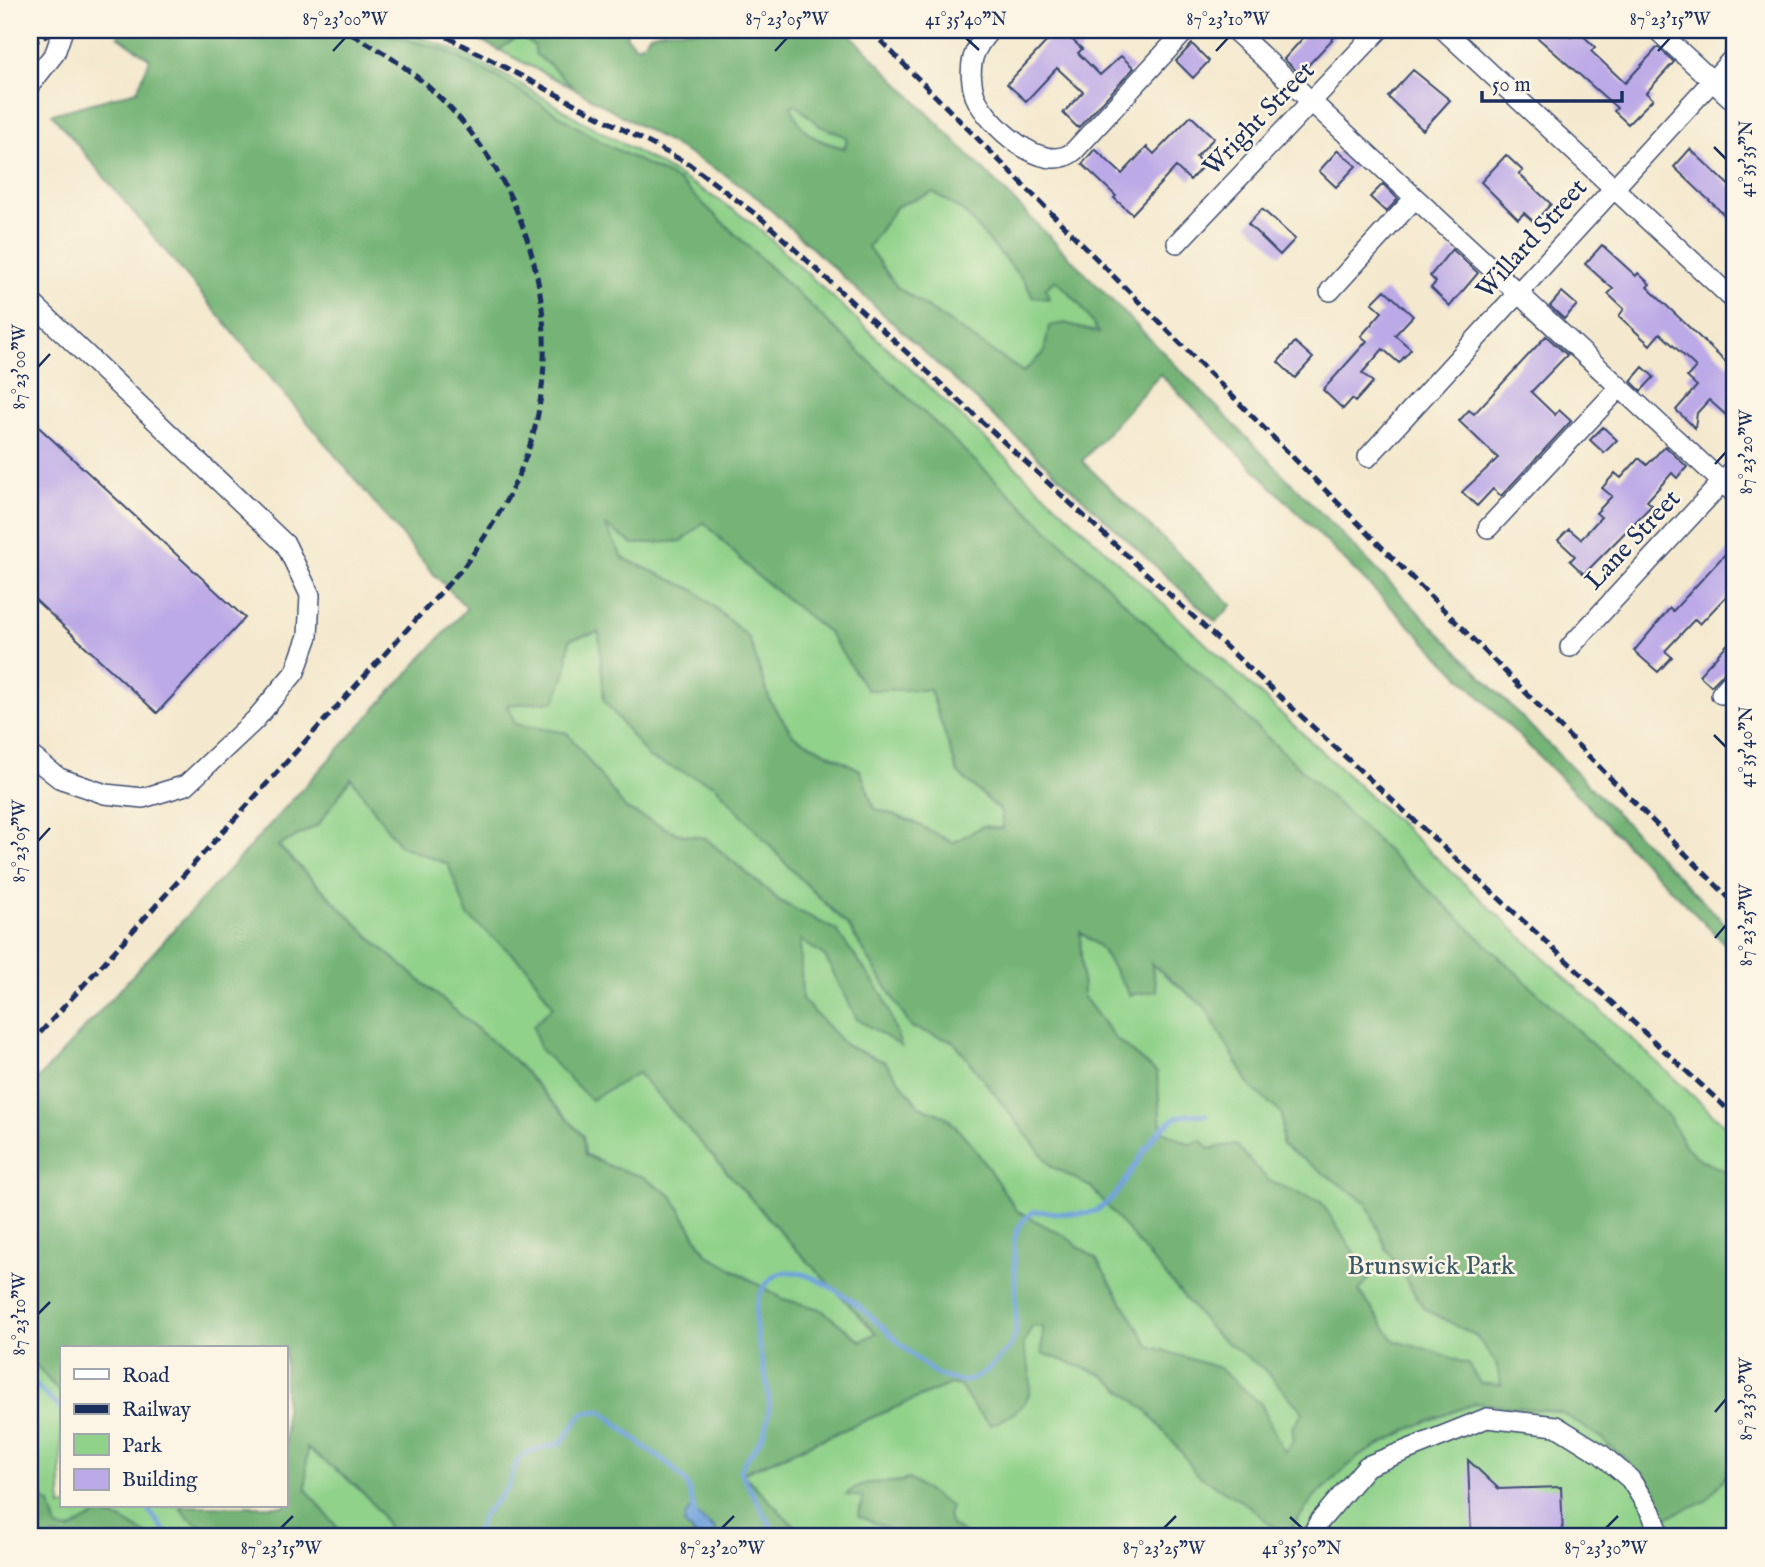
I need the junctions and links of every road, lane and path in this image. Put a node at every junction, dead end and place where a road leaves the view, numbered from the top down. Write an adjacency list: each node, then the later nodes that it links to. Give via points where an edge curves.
1 (63, 30): 10 (street, via 55,53)
2 (990, 30): 3 (street, via 973,58 975,95 990,118 1023,147 1062,159)
3 (1186, 30)
4 (1234, 30): 11 (street)
5 (1379, 30): 11 (street, Wright Street)
6 (1444, 30): 13 (street)
7 (1657, 30): 9 (street)
8 (1735, 56): 9 (street, Willard Street)
9 (1713, 80): 12 (street); 13 (street, Willard Street)
10 (30, 85)
11 (1312, 102): 14 (street); 15 (street, Wright Street)
12 (1735, 102)
13 (1614, 188): 17 (street, Willard Street); 18 (street)
14 (1415, 198): 16 (street); 17 (street)
15 (1177, 243)
16 (1330, 291)
17 (1518, 294): 20 (street); 21 (street, Willard Street)
18 (1735, 301)
19 (30, 302): 27 (street, via 286,545 310,595 308,636 295,672 255,720 186,785 143,798 105,794 59,778)
20 (1620, 387): 22 (street); 23 (street)
21 (1368, 457)
22 (1731, 481): 24 (street, Lane Street)
23 (1488, 528)
24 (1570, 647)
25 (1735, 678): 26 (street)
26 (1721, 694)
27 (30, 755)
28 (1311, 1537): 29 (street, via 1367,1466 1487,1418 1556,1426 1601,1454 1630,1479)
29 (1661, 1537)

